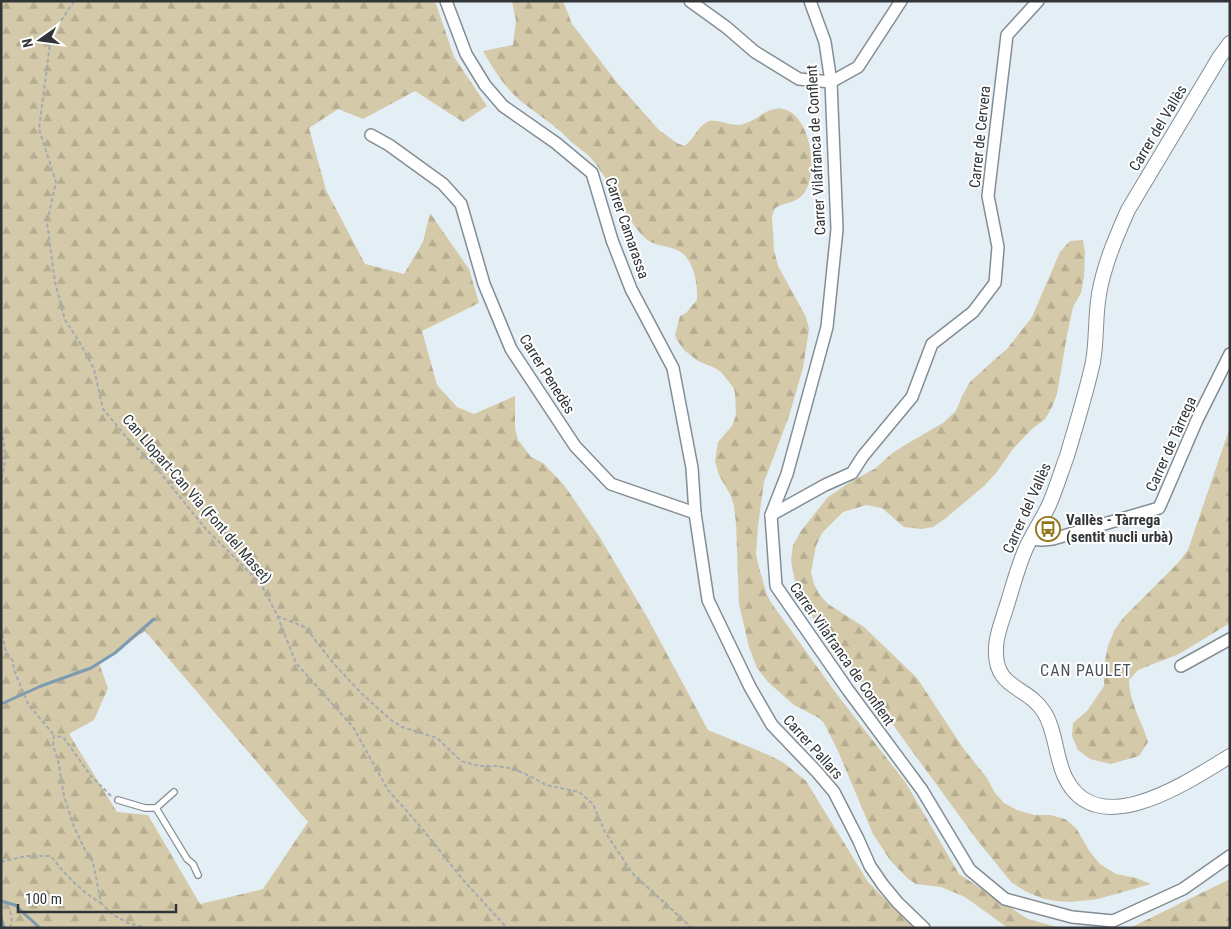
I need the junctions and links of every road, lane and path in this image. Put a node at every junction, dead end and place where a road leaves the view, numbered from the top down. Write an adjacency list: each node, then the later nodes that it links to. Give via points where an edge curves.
1 (74, 1): 16 (path, Can Llopart-Can Via (Font del Maset), via 51,36 39,129 56,182 47,222 55,282 65,320 94,369 103,409 205,528 261,584)
2 (446, 1): 13 (street, Carrer Camarassa, via 466,54 485,86 503,106 592,172 612,240 631,289 673,368 692,468)
3 (690, 1): 8 (street, via 755,52 799,79)
4 (810, 1): 8 (street, Carrer Vilafranca de Conflent, via 825,42)
5 (901, 1): 8 (street, via 858,67)
6 (1038, 1): 14 (street, Carrer de Cervera, via 1006,36 988,196 998,247 995,283 973,312 932,344 912,397 852,473)
7 (1230, 43): 15 (street, Carrer del Vallès, via 1121,227 1099,293 1093,360 1069,447 1049,505)
8 (831, 82): 14 (street, Carrer Vilafranca de Conflent, via 837,229 827,327 787,474)
9 (371, 135): 13 (street, Carrer Penedès, via 443,184 461,204 484,284 511,349 575,446 611,484)
10 (1230, 354): 15 (street, Carrer de Tàrrega, via 1159,508 1052,540)
11 (1, 430): 12 (path, via 5,468)
12 (1, 480)
13 (695, 513): 39 (street, Carrer Pallars, via 708,600 750,687 772,725 834,792 882,885)
14 (771, 515): 28 (street, Carrer Vilafranca de Conflent, via 776,586 922,790 970,870 1005,899 1072,918 1113,921 1183,889)
15 (1030, 539): 24 (street, Carrer del Vallès, via 999,630 996,656 1008,683 1031,697 1044,712 1060,764 1072,789 1090,802 1109,808 1118,807 1170,791)
16 (277, 615): 37 (path, Can Llopart-Can Via (Font del Maset), via 296,663 353,726 388,790 462,880); 38 (path, via 305,627 362,694 402,727 437,738 460,761 514,769 546,785 578,792 593,804 605,832 634,874)
17 (1, 617): 18 (path)
18 (1, 621)
19 (1, 628): 20 (path)
20 (2, 633): 23 (path, via 6,652 13,660 28,704)
21 (1230, 639): 22 (street)
22 (1181, 666)
23 (54, 736): 26 (path, via 63,737 106,793); 34 (path, via 53,746 64,796 77,834 93,862)
24 (1230, 756)
25 (174, 792): 27 (lane)
26 (118, 800): 27 (lane)
27 (156, 808): 30 (lane)
28 (1230, 856)
29 (1, 862): 34 (path, via 26,856 51,856 63,872)
30 (198, 875)
31 (1, 878): 32 (path)
32 (1, 888)
33 (1, 902): 35 (path, via 11,914)
34 (101, 903): 36 (path, via 128,923)
35 (10, 928)
36 (148, 928)
37 (507, 928)
38 (692, 928)
39 (924, 928)

